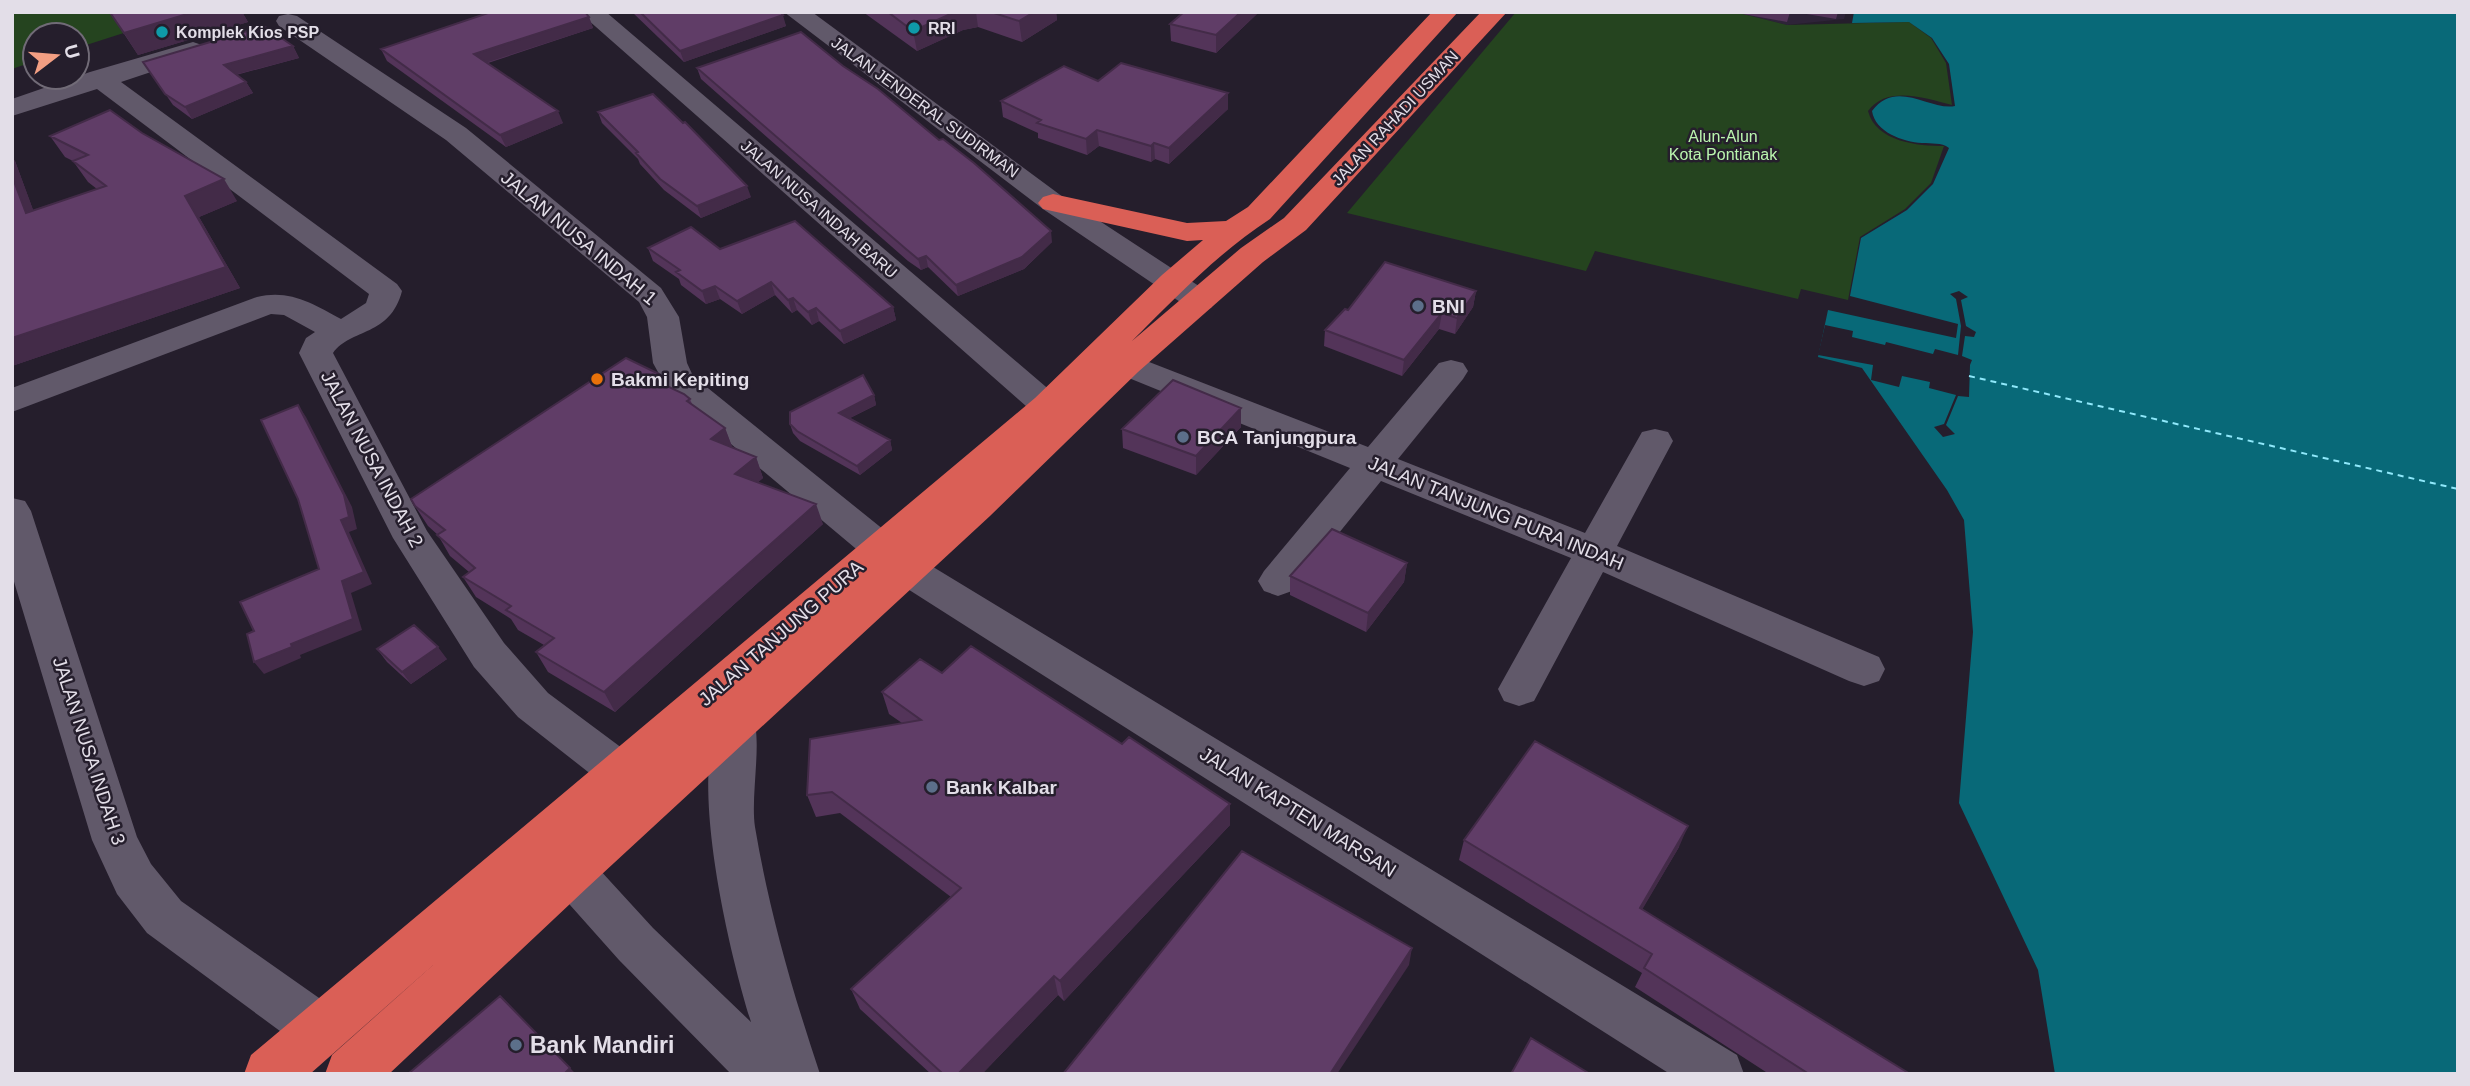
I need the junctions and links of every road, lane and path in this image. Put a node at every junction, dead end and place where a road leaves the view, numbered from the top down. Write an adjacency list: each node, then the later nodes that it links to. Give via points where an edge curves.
1 (318, 12): 23 (street, JALAN NUSA INDAH 1, via 276,25 456,134 650,295 665,318 671,373 681,384)
2 (591, 12): 18 (street, JALAN NUSA INDAH BARU, via 682,75)
3 (1446, 12): 9 (highway, JALAN RAHADI USMAN)
4 (1495, 12): 11 (highway, JALAN RAHADI USMAN)
5 (801, 25): 10 (street, JALAN JENDERAL SUDIRMAN)
6 (212, 44): 7 (street)
7 (99, 78): 8 (street); 14 (street, JALAN NUSA INDAH 2, via 386,291 374,313)
8 (12, 108)
9 (1285, 185): 12 (highway, JALAN TANJUNG PURA, via 1259,213)
10 (1053, 203): 12 (highway, via 1187,232); 13 (street, JALAN JENDERAL SUDIRMAN)
11 (1296, 224): 13 (highway, JALAN TANJUNG PURA, via 1252,255)
12 (1233, 230): 13 (highway, JALAN TANJUNG PURA)
13 (1186, 291): 15 (highway, JALAN TANJUNG PURA); 18 (highway, JALAN TANJUNG PURA)
14 (341, 334): 17 (street, via 291,305 268,304); 28 (street, JALAN NUSA INDAH 2, via 318,345 316,354 412,538 461,615 533,705)
15 (1126, 364): 20 (street, JALAN TANJUNG PURA INDAH); 23 (highway, JALAN TANJUNG PURA, via 1046,443)
16 (1451, 372): 20 (street)
17 (12, 401)
18 (1047, 406): 23 (highway, JALAN TANJUNG PURA)
19 (1655, 441): 22 (street)
20 (1377, 463): 22 (street, JALAN TANJUNG PURA INDAH); 24 (street)
21 (12, 511): 30 (street, JALAN NUSA INDAH 3, via 115,840 135,879 164,918)
22 (1596, 553): 25 (street, JALAN TANJUNG PURA INDAH); 26 (street)
23 (892, 558): 27 (highway, JALAN TANJUNG PURA); 28 (highway, JALAN TANJUNG PURA); 35 (street, JALAN KAPTEN MARSAN)
24 (1278, 582)
25 (1864, 669)
26 (1519, 689)
27 (736, 724): 29 (highway, JALAN TANJUNG PURA); 34 (street, via 732,825 764,982)
28 (622, 773): 30 (highway, JALAN TANJUNG PURA)
29 (570, 872): 32 (highway, JALAN TANJUNG PURA); 33 (street)
30 (321, 1030): 31 (highway, JALAN TANJUNG PURA)
31 (270, 1074)
32 (351, 1074)
33 (768, 1074)
34 (794, 1074)
35 (1718, 1074)

